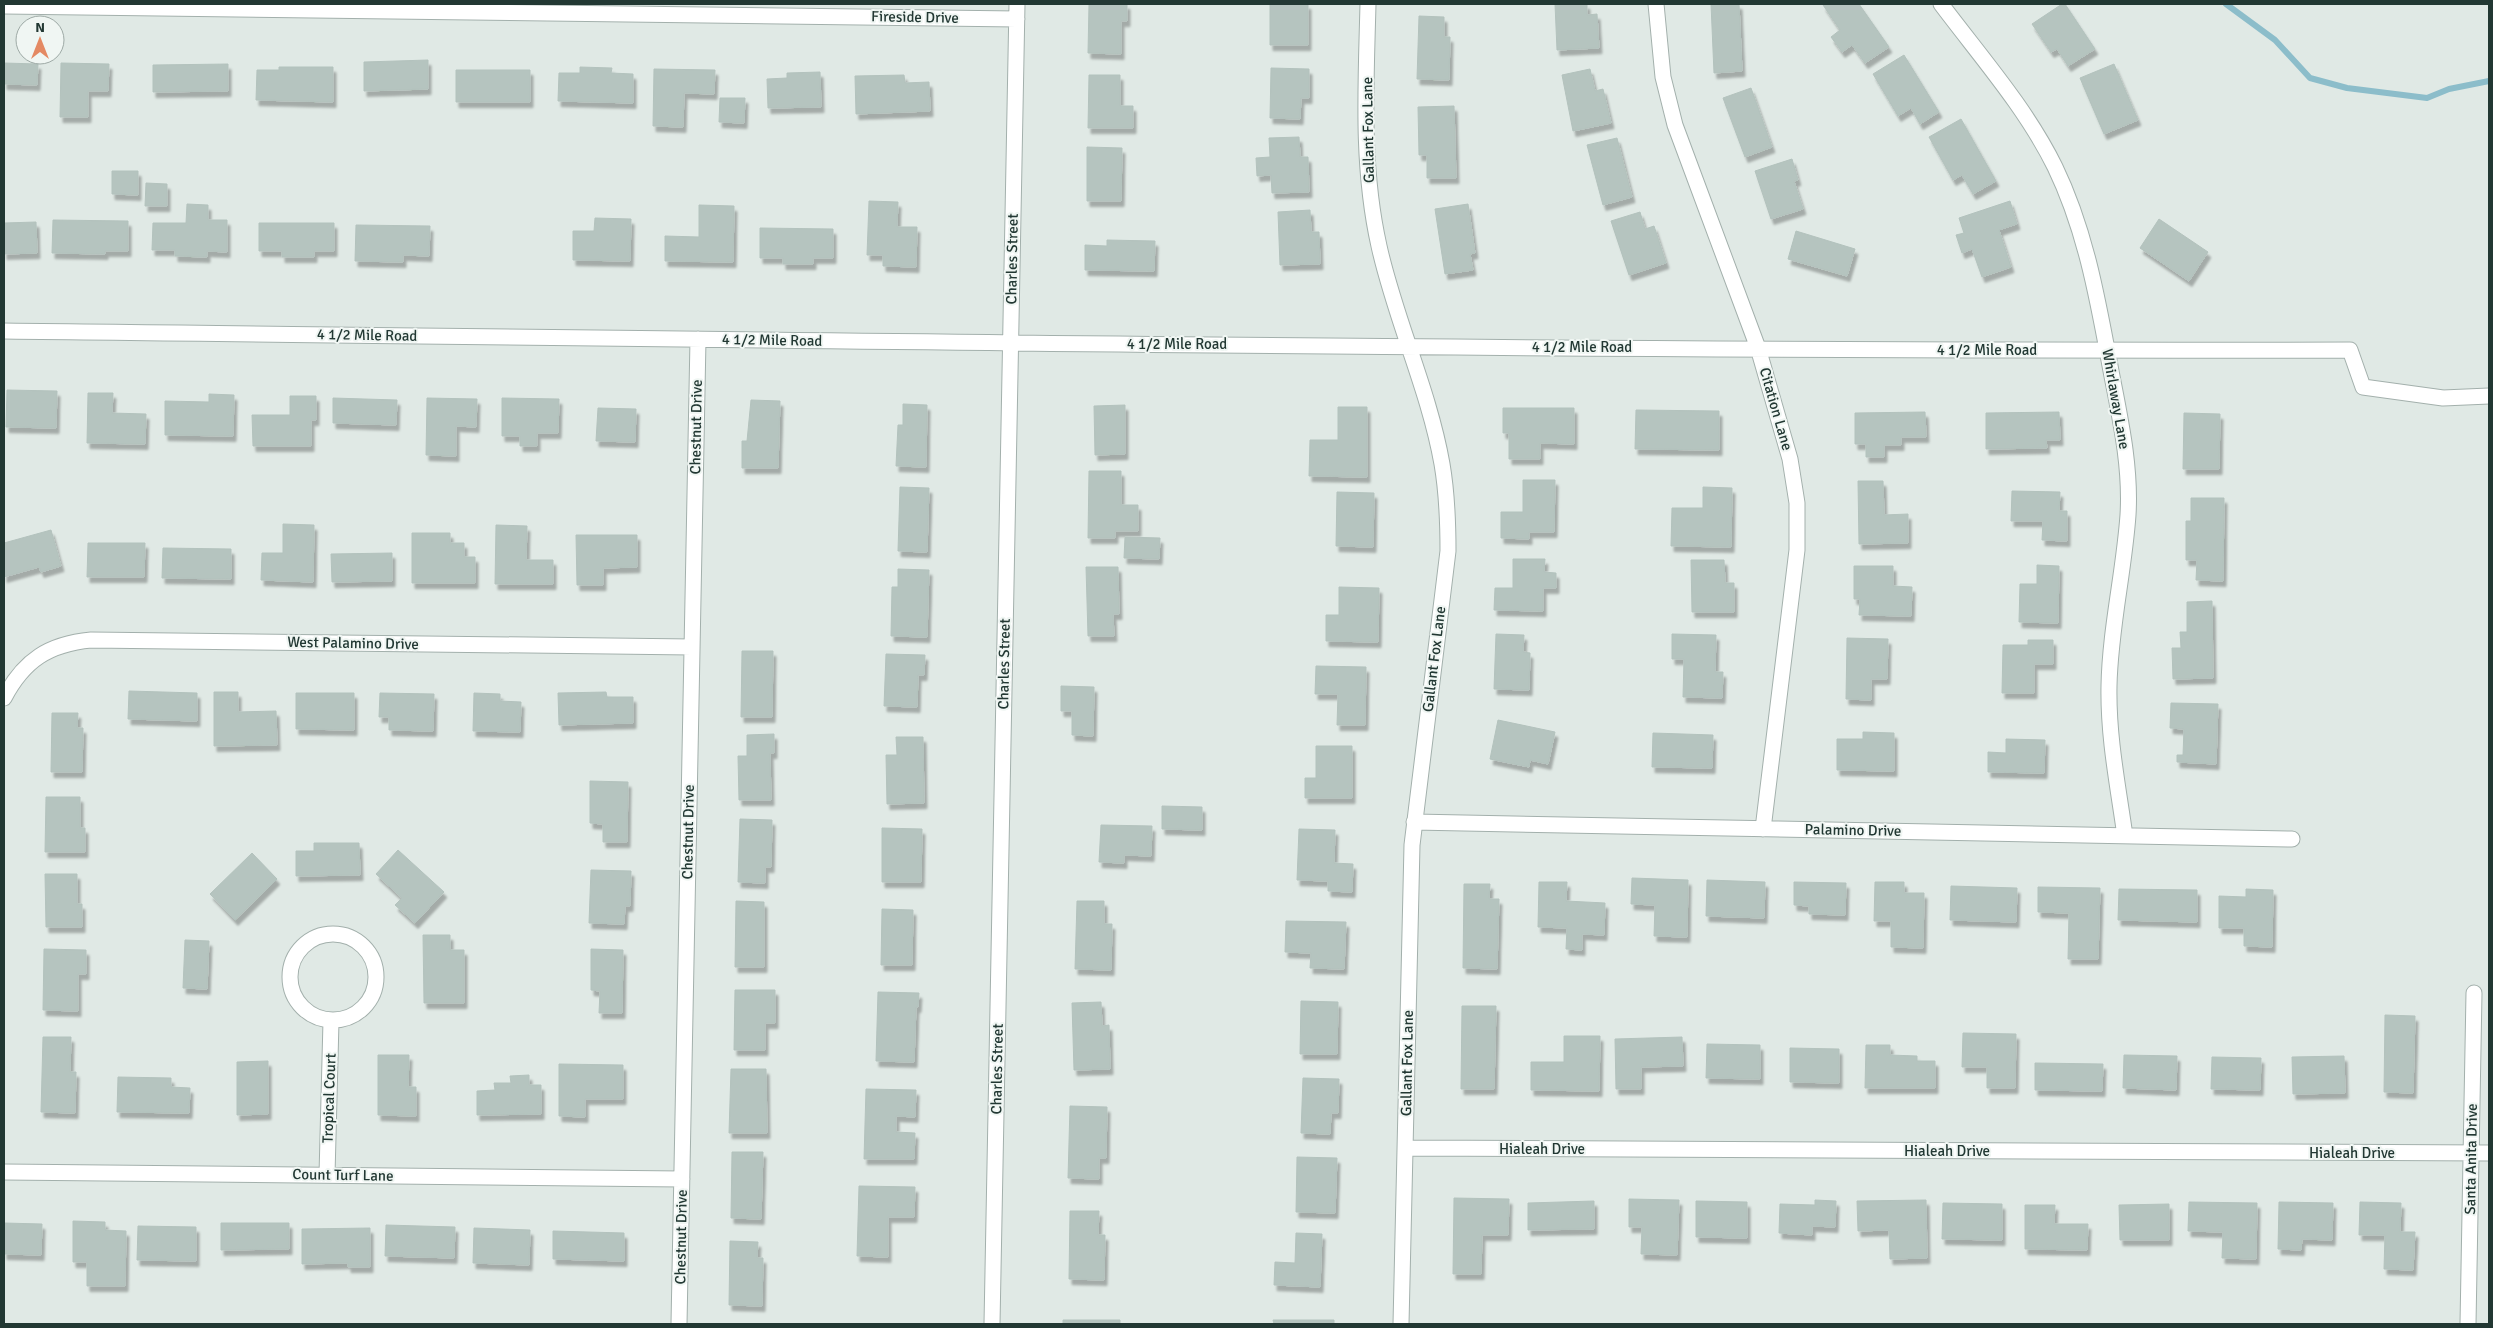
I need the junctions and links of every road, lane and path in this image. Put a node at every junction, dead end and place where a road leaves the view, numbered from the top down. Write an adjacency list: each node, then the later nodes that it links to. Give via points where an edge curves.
1 (1368, 4): 9 (street, Gallant Fox Lane, via 1365,143 1369,194 1379,247)
2 (1656, 4): 10 (street, Citation Lane, via 1663,78 1675,125)
3 (1941, 4): 11 (street, Whirlaway Lane, via 2029,122 2054,166 2076,216 2091,267)
4 (4, 6): 5 (street, Fireside Drive)
5 (1017, 11): 8 (street, Charles Street)
6 (4, 330): 7 (street, 4 1/2 Mile Road)
7 (698, 339): 8 (street, 4 1/2 Mile Road); 13 (street, Chestnut Drive)
8 (1011, 343): 9 (street, 4 1/2 Mile Road); 28 (street, Charles Street)
9 (1408, 346): 10 (street, 4 1/2 Mile Road); 15 (street, Gallant Fox Lane, via 1442,464 1448,506 1448,551)
10 (1758, 348): 11 (street, 4 1/2 Mile Road); 16 (street, Citation Lane, via 1790,459 1797,503 1798,550)
11 (2107, 351): 12 (street, 4 1/2 Mile Road, via 2350,350 2363,387 2443,398); 17 (street, Whirlaway Lane, via 2128,471 2128,514 2109,687 2110,734)
12 (2489, 396)
13 (692, 647): 14 (street, West Palamino Drive, via 91,640 71,642 48,650 22,670); 26 (street, Chestnut Drive)
14 (4, 698)
15 (1414, 822): 16 (street, Palamino Drive); 21 (street, Gallant Fox Lane)
16 (1763, 829): 17 (street, Palamino Drive)
17 (2125, 836): 18 (street, Palamino Drive)
18 (2292, 839)
19 (2474, 993): 22 (street, Santa Anita Drive)
20 (331, 1021): 20 (street, via 357,1014 374,993 377,979 370,954 349,937 334,934 319,936 301,949 290,969 294,998 304,1010 317,1018); 25 (street, Tropical Court)
21 (1406, 1148): 22 (street, Hialeah Drive); 29 (street, Gallant Fox Lane)
22 (2471, 1153): 23 (street, Hialeah Drive); 30 (street, Santa Anita Drive)
23 (2489, 1153)
24 (4, 1172): 25 (street, Count Turf Lane)
25 (327, 1175): 26 (street, Count Turf Lane)
26 (682, 1179): 27 (street, Chestnut Drive)
27 (679, 1324)
28 (992, 1324)
29 (1402, 1324)
30 (2468, 1324)

